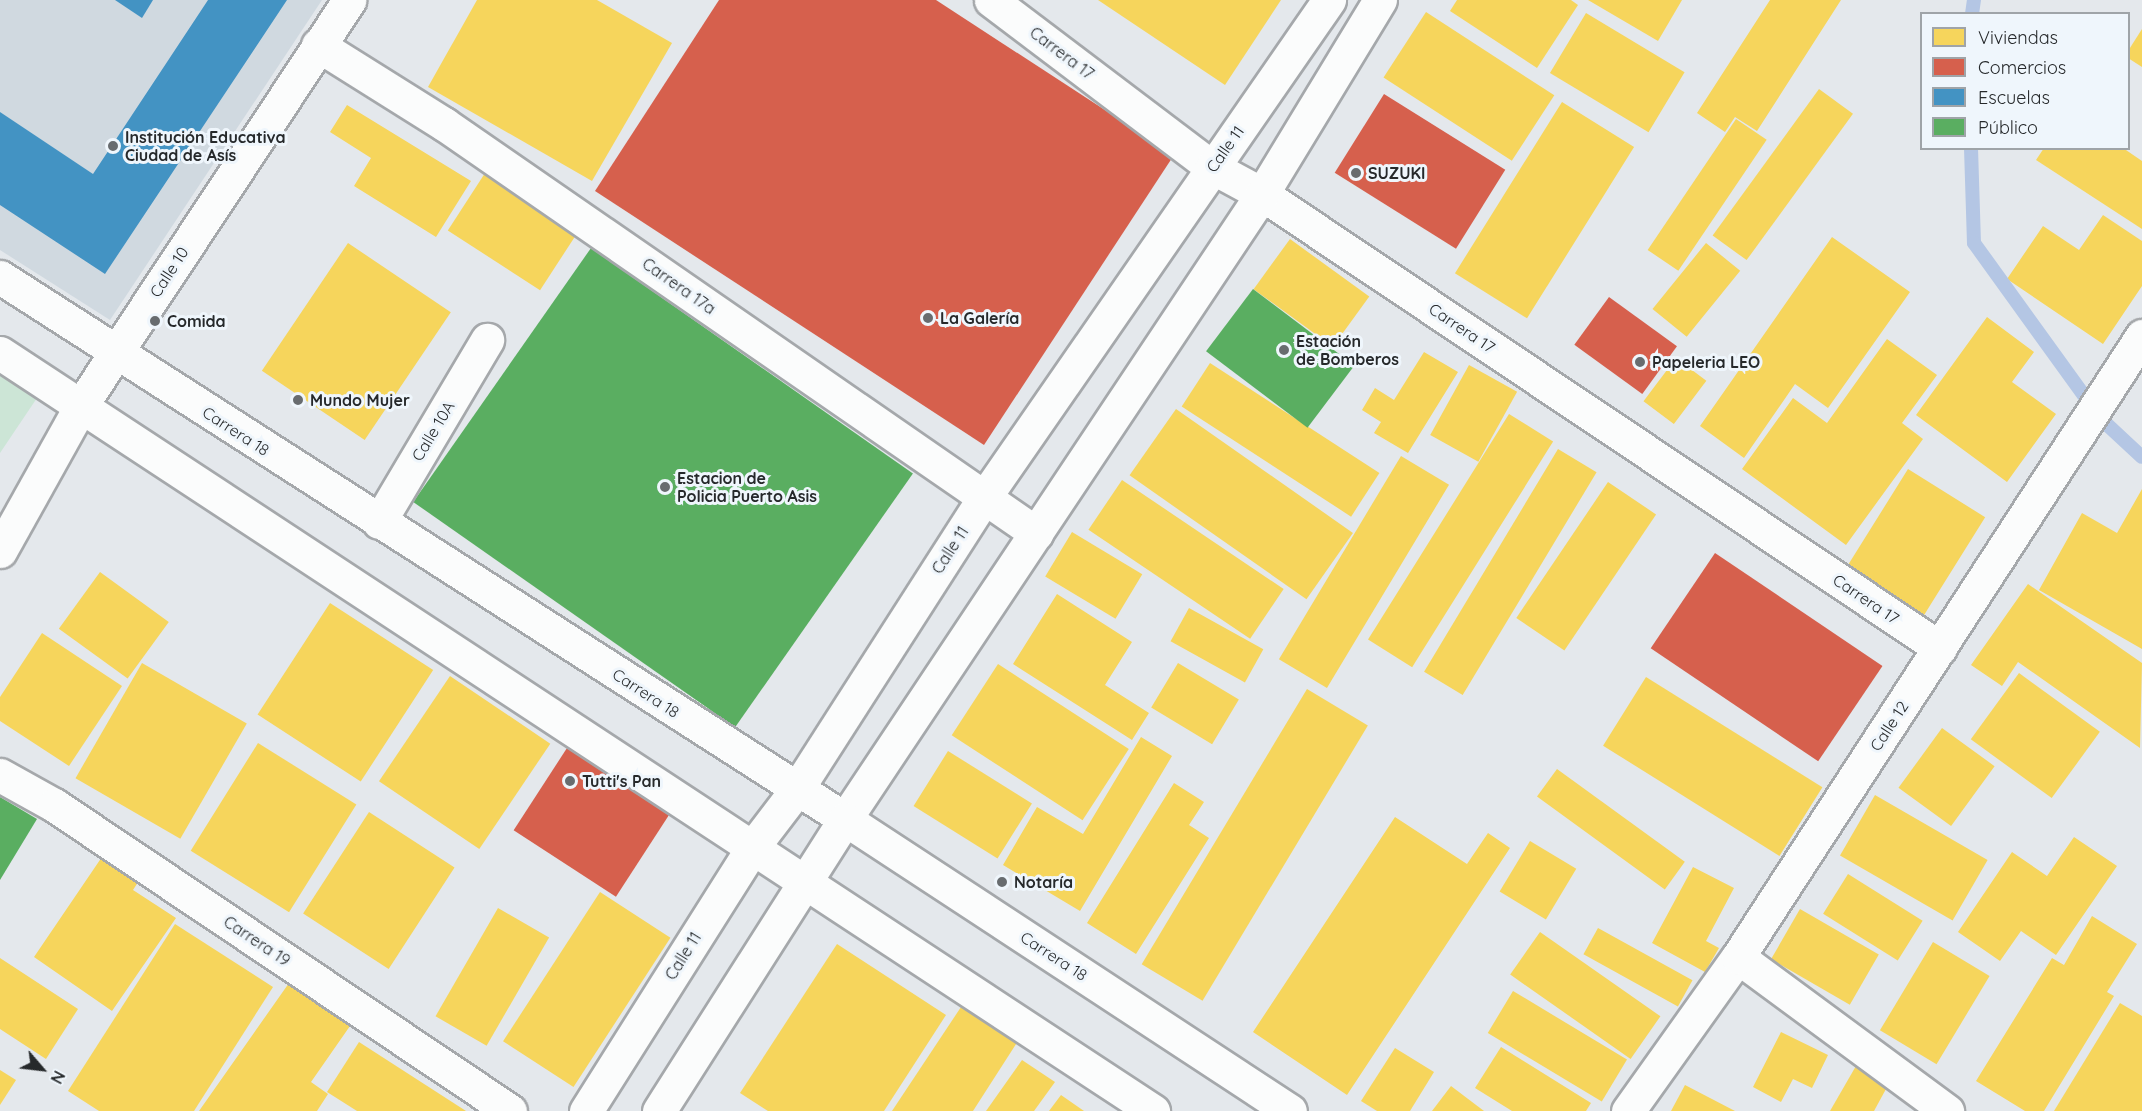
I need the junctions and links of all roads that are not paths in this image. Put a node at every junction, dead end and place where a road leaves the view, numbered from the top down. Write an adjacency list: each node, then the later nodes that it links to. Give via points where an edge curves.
1 (349, 0): 5 (street, Calle 10)
2 (991, 0): 6 (street, Carrera 17)
3 (1329, 0): 6 (street, Calle 11)
4 (1380, 0): 7 (street)
5 (318, 45): 12 (street, Calle 10); 14 (street, Carrera 17a, via 444,124)
6 (1212, 167): 7 (street, Carrera 17); 14 (street, Calle 11)
7 (1262, 194): 16 (street); 18 (street, Carrera 17)
8 (0, 277): 12 (street, Carrera 18)
9 (2142, 336): 18 (street, Calle 12)
10 (487, 340): 15 (street, Calle 10A)
11 (0, 353): 13 (street)
12 (116, 354): 13 (street, Calle 10); 15 (street, Carrera 18)
13 (80, 407): 17 (street, Calle 10); 22 (street)
14 (984, 498): 16 (street, Carrera 17a); 20 (street, Calle 11)
15 (379, 522): 20 (street, Carrera 18)
16 (1036, 533): 21 (street)
17 (0, 551)
18 (1940, 648): 24 (street, Calle 12)
19 (0, 775): 25 (street, Carrera 19, via 54,805)
20 (796, 789): 21 (street, Carrera 18); 22 (street, Calle 11)
21 (845, 819): 23 (street); 29 (street, Carrera 18)
22 (752, 848): 23 (street); 26 (street, Calle 11)
23 (803, 883): 27 (street); 28 (street)
24 (1738, 957): 30 (street, Calle 12); 31 (street)
25 (510, 1111)
26 (586, 1111)
27 (659, 1111)
28 (1153, 1111)
29 (1290, 1111)
30 (1628, 1111)
31 (1947, 1111)

